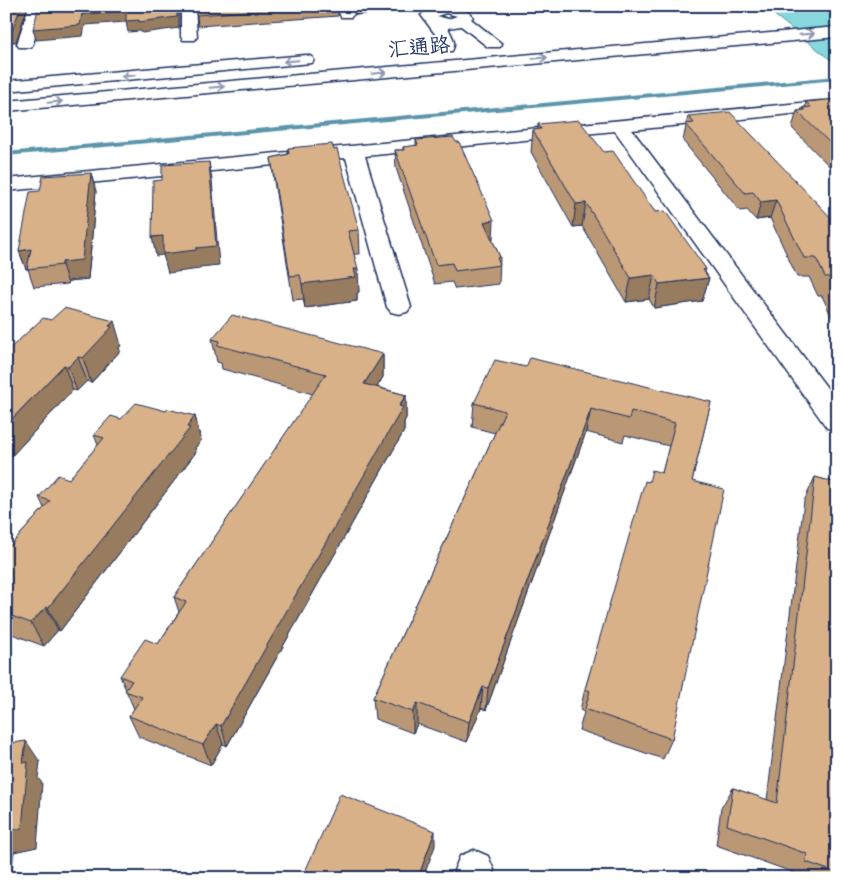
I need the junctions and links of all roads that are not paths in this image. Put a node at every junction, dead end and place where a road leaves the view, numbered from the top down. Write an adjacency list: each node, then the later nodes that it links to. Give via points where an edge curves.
1 (37, 6): 7 (main road)
2 (188, 6): 5 (main road)
3 (437, 13): 8 (main road, via 462,12 463,20); 9 (main road)
4 (837, 32): 13 (main road, 汇通路, one-way to 4)
5 (189, 36)
6 (514, 42): 8 (main road, 汇通路)
7 (26, 44)
8 (494, 44): 9 (main road, 汇通路)
9 (446, 48): 10 (main road, 汇通路)
10 (426, 50)
11 (319, 59): 12 (main road, one-way to 12)
12 (6, 86)
13 (6, 106)
14 (837, 108): 15 (main road, via 821,106)
15 (620, 126): 16 (main road); 19 (main road)
16 (354, 151): 17 (main road); 18 (main road)
17 (6, 185)
18 (399, 307)
19 (837, 421)

